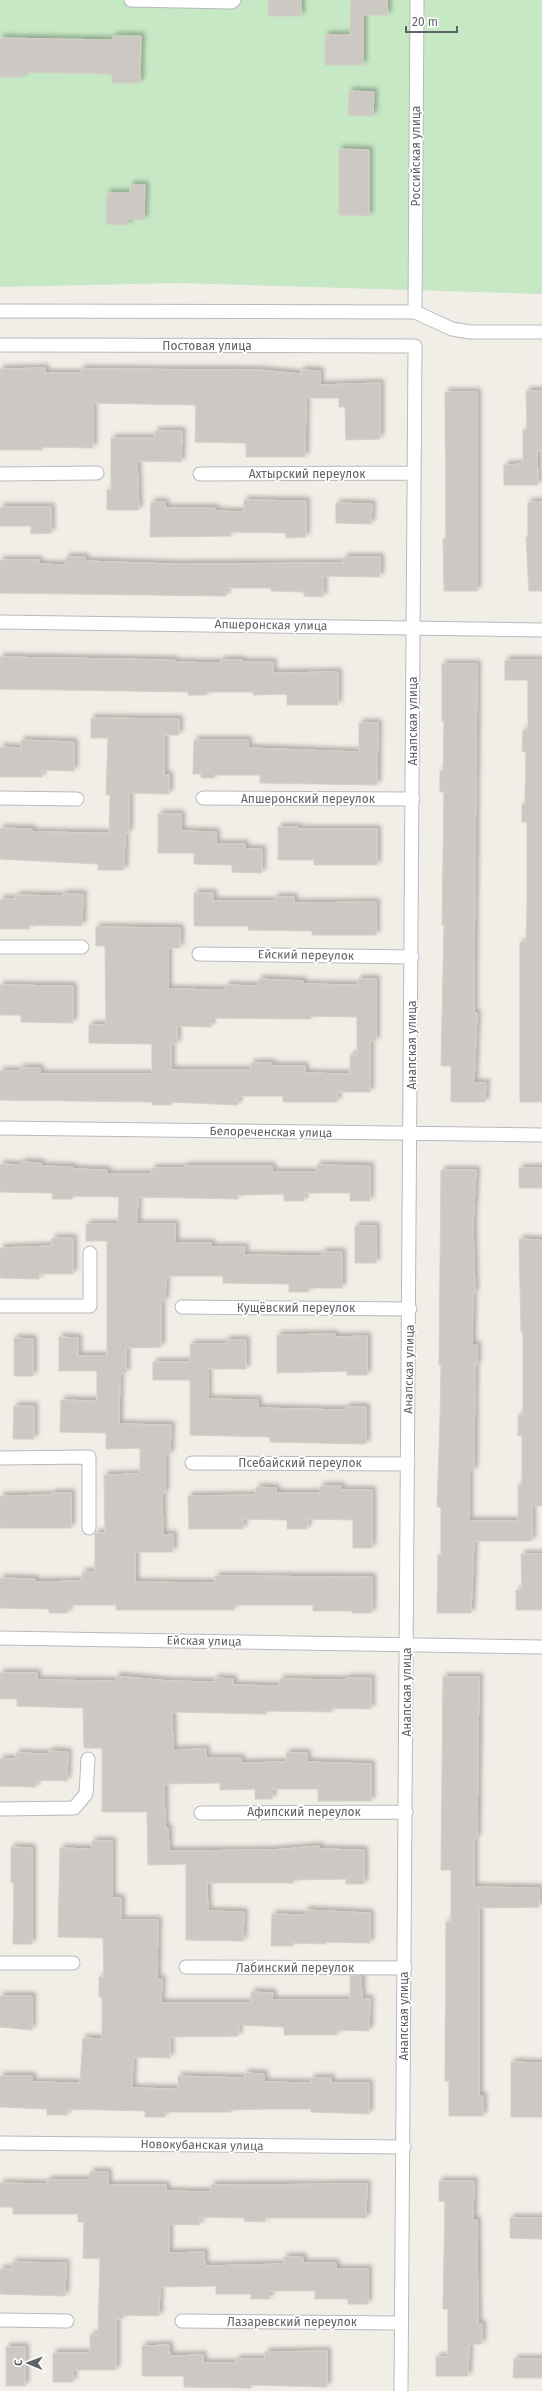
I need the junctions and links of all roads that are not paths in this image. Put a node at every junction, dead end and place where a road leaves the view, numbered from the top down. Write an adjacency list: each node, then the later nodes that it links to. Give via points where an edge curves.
1 (131, 0): 2 (street)
2 (234, 0)
3 (417, 0): 5 (street, Российская улица)
4 (0, 311): 5 (street)
5 (415, 312): 6 (street, via 452,329 470,332)
6 (542, 332)
7 (0, 345): 8 (street, Постовая улица)
8 (415, 346): 12 (street, Анапская улица)
9 (97, 473): 10 (street)
10 (0, 474)
11 (200, 474): 12 (street, Ахтырский переулок)
12 (414, 474): 14 (street, Анапская улица)
13 (0, 622): 14 (street, Апшеронская улица)
14 (413, 627): 15 (street, Апшеронская улица); 19 (street, Анапская улица)
15 (542, 630)
16 (0, 798): 18 (street)
17 (203, 798): 19 (street, Апшеронский переулок)
18 (77, 799)
19 (413, 799): 23 (street, Анапская улица)
20 (0, 946): 21 (street)
21 (82, 947)
22 (199, 954): 23 (street, Ейский переулок)
23 (412, 957): 25 (street, Анапская улица)
24 (0, 1128): 25 (street, Белореченская улица)
25 (411, 1134): 26 (street, Белореченская улица); 30 (street, Анапская улица)
26 (542, 1135)
27 (90, 1252): 28 (street, via 90,1306)
28 (0, 1306)
29 (182, 1307): 30 (street, Кущёвский переулок)
30 (410, 1309): 33 (street, Анапская улица)
31 (0, 1458): 34 (street, via 89,1458)
32 (192, 1463): 33 (street, Псебайский переулок)
33 (408, 1464): 36 (street, Анапская улица)
34 (89, 1528)
35 (0, 1638): 36 (street, Ейская улица)
36 (407, 1644): 37 (street, Ейская улица); 40 (street, Анапская улица)
37 (542, 1647)
38 (88, 1760): 39 (street, via 86,1794 74,1808)
39 (0, 1809)
40 (406, 1812): 41 (street, Афипский переулок); 45 (street, Анапская улица)
41 (201, 1813)
42 (0, 1963): 43 (street)
43 (73, 1963)
44 (186, 1967): 45 (street, Лабинский переулок)
45 (405, 1968): 47 (street, Анапская улица)
46 (0, 2143): 47 (street, Новокубанская улица)
47 (404, 2147): 51 (street, Анапская улица)
48 (0, 2320): 49 (street)
49 (67, 2321)
50 (182, 2322): 51 (street, Лазаревский переулок)
51 (402, 2323): 52 (street, Анапская улица)
52 (402, 2391)

